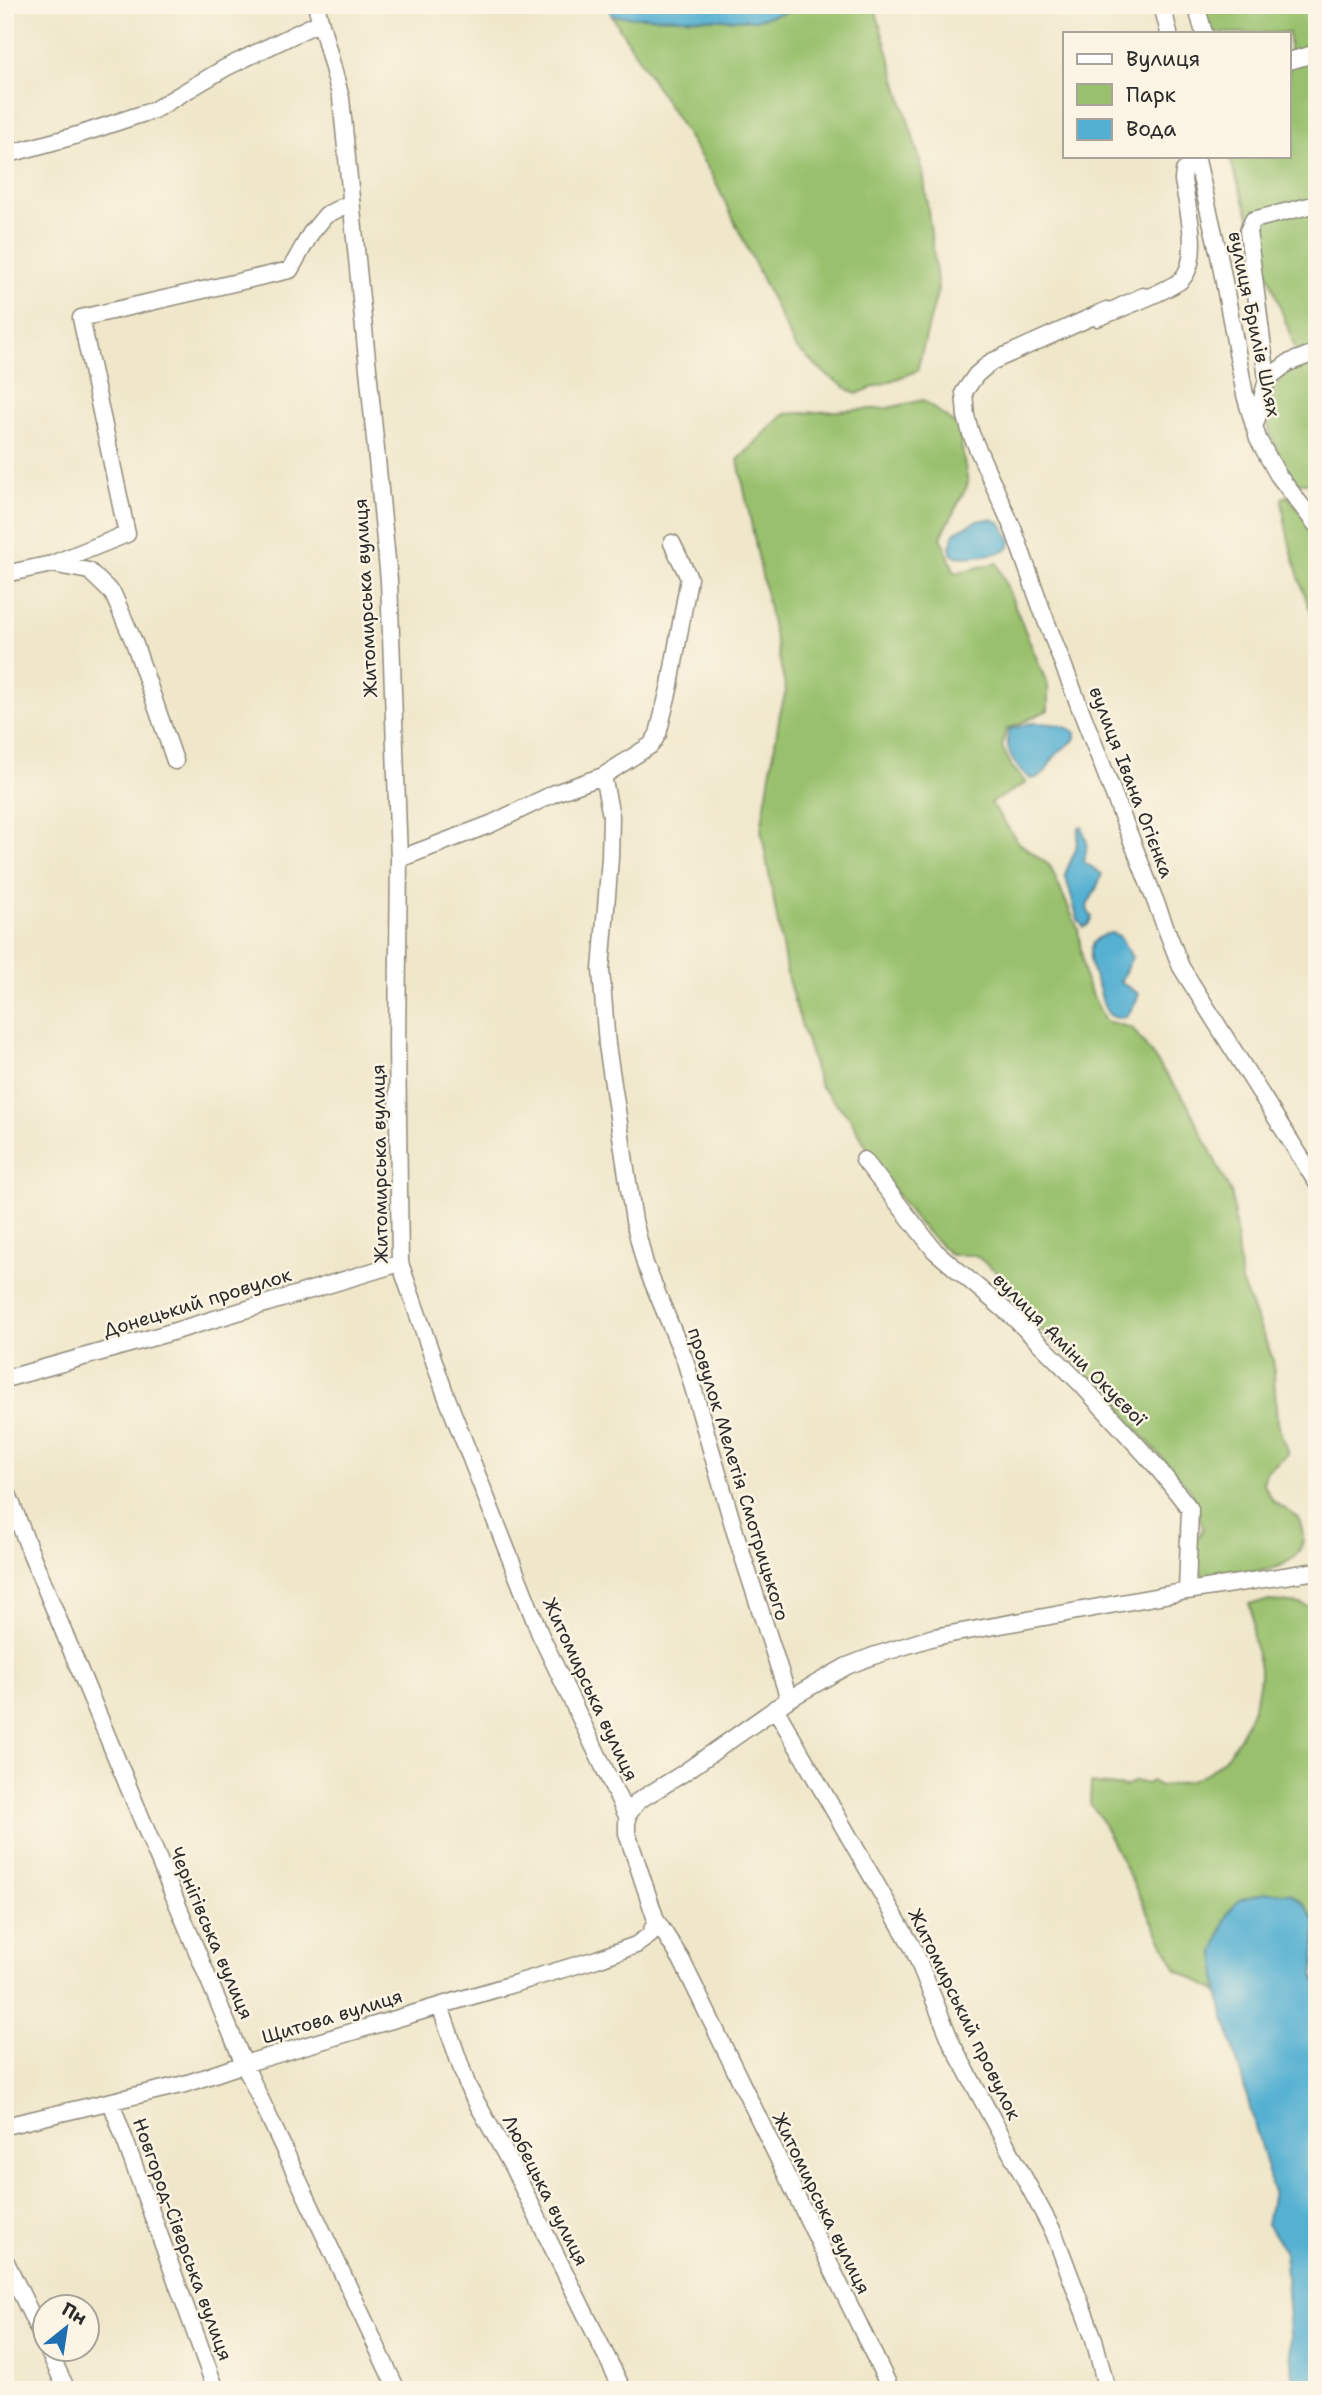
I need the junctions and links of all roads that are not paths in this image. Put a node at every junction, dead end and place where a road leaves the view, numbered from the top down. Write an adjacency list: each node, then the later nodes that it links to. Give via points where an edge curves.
1 (316, 5): 4 (street, Житомирська вулиця)
2 (1162, 5): 5 (street)
3 (1196, 5): 6 (street)
4 (320, 22): 9 (street, via 225,68 154,110); 11 (street, Житомирська вулиця, via 341,98)
5 (1170, 32)
6 (1204, 32)
7 (1317, 53): 8 (street)
8 (1290, 61)
9 (5, 155)
10 (1197, 158): 14 (street, via 1184,171 1192,242 1191,257 1180,280); 16 (street, вулиця Брилів Шлях, via 1245,395)
11 (350, 203): 19 (street, via 326,215 290,270 81,318 127,534); 25 (street, Житомирська вулиця, via 388,580)
12 (1317, 204): 15 (street, via 1253,220 1248,231)
13 (1317, 352): 15 (street, via 1288,363)
14 (978, 373): 14 (street, via 1044,340 1107,310 991,362); 14 (street, via 1117,309 1143,296 1126,303); 27 (street, вулиця Івана Огієнка, via 964,392 971,434 1014,531 1181,967)
15 (1267, 379): 16 (street)
16 (1256, 425): 17 (street, вулиця Брилів Шлях, via 1258,439 1278,475)
17 (1317, 526)
18 (672, 543): 24 (street, via 689,578 658,734 651,745)
19 (92, 548): 20 (street); 21 (street)
20 (52, 564): 21 (street); 22 (street)
21 (89, 571): 23 (street, via 113,594)
22 (5, 574)
23 (175, 761)
24 (603, 776): 25 (street); 33 (street, провулок Мелетія Смотрицького, via 611,816 601,970 607,1045 634,1221 645,1264 685,1360)
25 (399, 859): 28 (street, Житомирська вулиця)
26 (864, 1160): 32 (street, вулиця Аміни Окуєвої, via 935,1251 1014,1318 1081,1384 1191,1509)
27 (1317, 1183)
28 (400, 1263): 29 (street, Донецький провулок); 34 (street, Житомирська вулиця, via 444,1393 540,1634)
29 (5, 1380)
30 (5, 1486): 37 (street, Чернігівська вулиця)
31 (1317, 1571): 32 (street)
32 (1187, 1591): 33 (street, via 934,1637 860,1661)
33 (782, 1704): 34 (street, via 638,1801); 48 (street, Житомирський провулок, via 913,1948 952,2044 1054,2232 1094,2339)
34 (627, 1816): 35 (street, Житомирська вулиця, via 626,1833)
35 (656, 1920): 36 (street, Щитова вулиця, via 650,1935 636,1945); 47 (street, Житомирська вулиця, via 681,1959)
36 (440, 2006): 37 (street, Щитова вулиця); 46 (street, Любецька вулиця, via 468,2087)
37 (244, 2064): 38 (street, Щитова вулиця); 45 (street, Чернігівська вулиця)
38 (111, 2102): 39 (street, Щитова вулиця); 44 (street, Новгород-Сіверська вулиця)
39 (7, 2121)
40 (5, 2260): 41 (street)
41 (32, 2316)
42 (55, 2364): 43 (street)
43 (67, 2390)
44 (216, 2390)
45 (397, 2390)
46 (623, 2390)
47 (891, 2390)
48 (1107, 2390)

